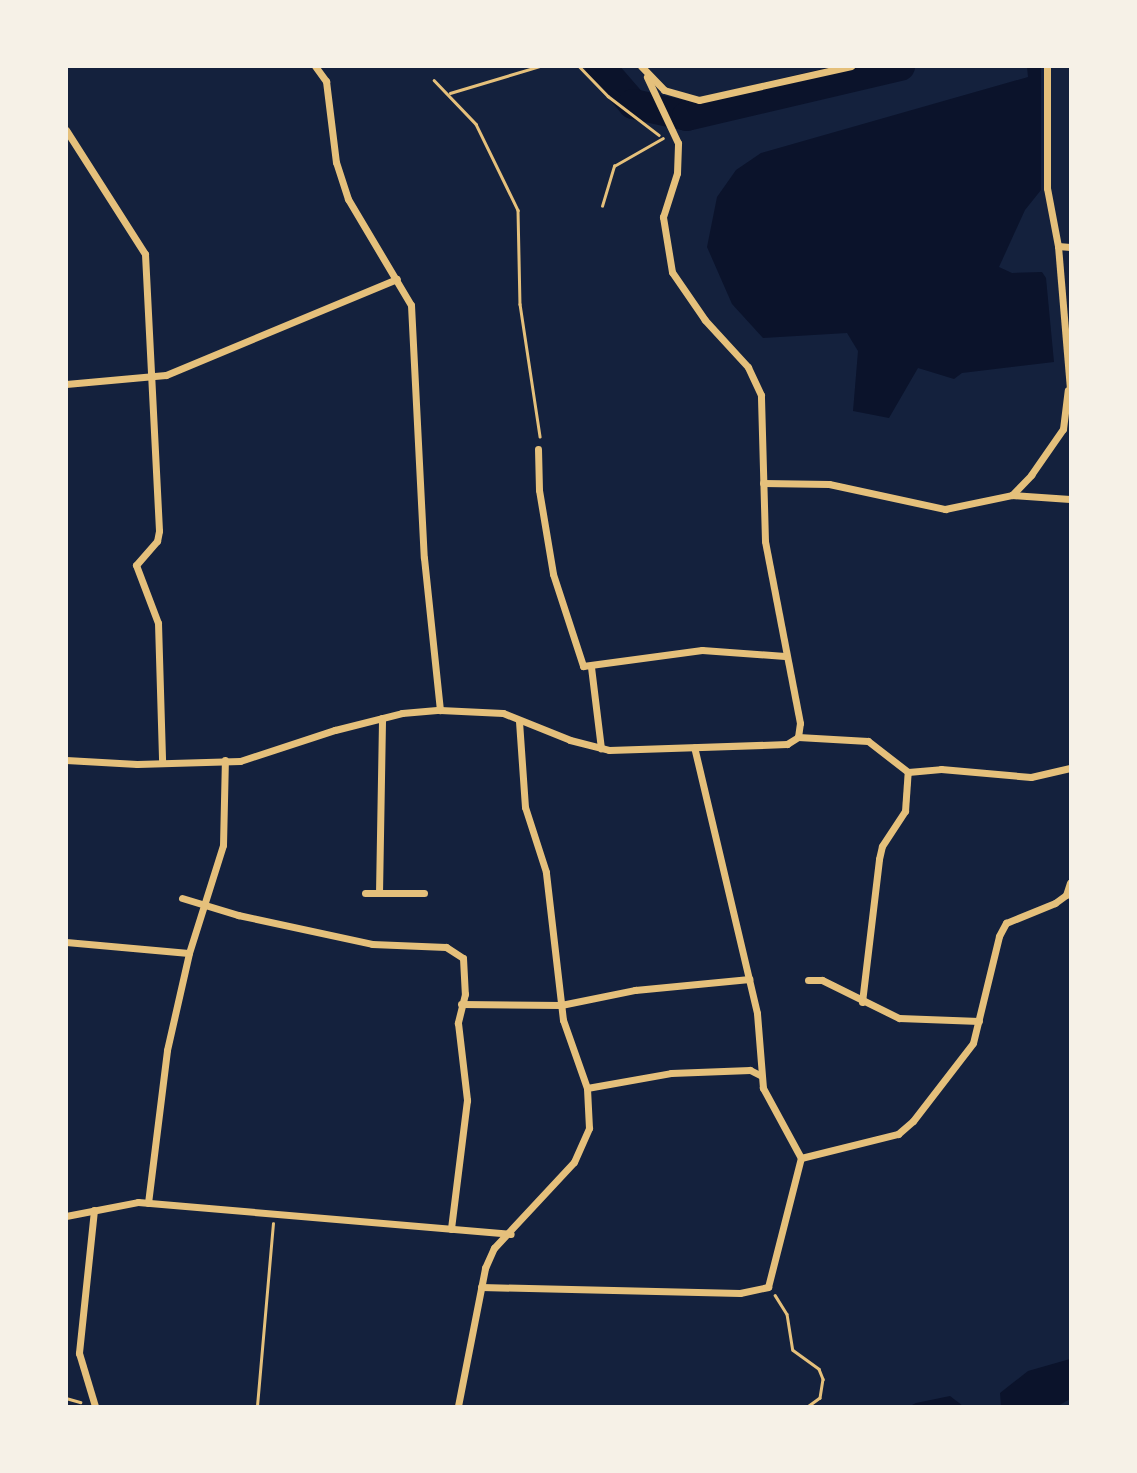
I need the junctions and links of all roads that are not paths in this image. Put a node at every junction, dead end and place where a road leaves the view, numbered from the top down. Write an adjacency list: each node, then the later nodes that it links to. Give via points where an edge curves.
1 (315, 66): 9 (street, via 326,81 345,189)
2 (641, 66): 5 (street)
3 (851, 66): 5 (street, via 699,100 664,90)
4 (1047, 66): 7 (street, via 1047,188)
5 (647, 78): 14 (street, via 679,158 663,217 667,255 680,288 756,381 761,395)
6 (66, 130): 10 (street, via 145,254)
7 (1058, 246): 8 (street); 12 (street)
8 (1070, 247)
9 (397, 279): 10 (street, via 166,375); 19 (street, via 413,318 425,570)
10 (153, 376): 11 (street); 27 (street, via 159,531 157,541 136,565 158,623)
11 (66, 383)
12 (1069, 390): 15 (street, via 1063,429)
13 (538, 449): 18 (street, via 539,490 553,574 583,666)
14 (763, 483): 15 (street, via 829,484 945,509); 17 (street, via 765,541)
15 (1012, 495): 16 (street)
16 (1070, 499)
17 (785, 656): 18 (street, via 702,650); 22 (street, via 800,723)
18 (592, 667): 24 (street)
19 (440, 710): 20 (street); 21 (street, via 485,709)
20 (382, 719): 26 (street, via 267,756); 32 (street)
21 (519, 721): 24 (street); 42 (street, via 525,807 555,918)
22 (798, 737): 23 (street, via 787,744); 29 (street, via 868,741)
23 (694, 747): 24 (street); 38 (street)
24 (601, 748)
25 (66, 760): 27 (street)
26 (225, 760): 27 (street); 35 (street, via 223,845)
27 (162, 761)
28 (1070, 768): 29 (street, via 1031,777 942,769)
29 (908, 772): 40 (street, via 905,811 882,846 879,859)
30 (1070, 883): 43 (street, via 1066,895 1055,903 1006,923)
31 (365, 893): 32 (street)
32 (379, 893): 33 (street)
33 (424, 893)
34 (182, 898): 35 (street)
35 (204, 907): 37 (street); 41 (street, via 386,946 446,947 463,958)
36 (66, 942): 37 (street)
37 (189, 953): 47 (street, via 160,1086)
38 (749, 979): 42 (street, via 635,990); 44 (street, via 760,1040)
39 (808, 980): 40 (street, via 822,980)
40 (863, 1002): 43 (street, via 920,1022)
41 (461, 1004): 42 (street); 50 (street, via 458,1023 467,1100)
42 (561, 1005): 45 (street)
43 (979, 1021): 46 (street, via 963,1059 898,1134)
44 (760, 1075): 45 (street, via 750,1070 671,1073); 46 (street)
45 (587, 1088): 51 (street, via 589,1128 583,1148)
46 (801, 1158): 52 (street, via 768,1287 740,1293)
47 (148, 1203): 48 (street, via 118,1203); 50 (street)
48 (94, 1210): 49 (street); 53 (street, via 79,1353)
49 (66, 1216)
50 (451, 1229): 51 (street)
51 (511, 1234): 52 (street, via 494,1248)
52 (481, 1287): 54 (street)
53 (95, 1406)
54 (458, 1406)

